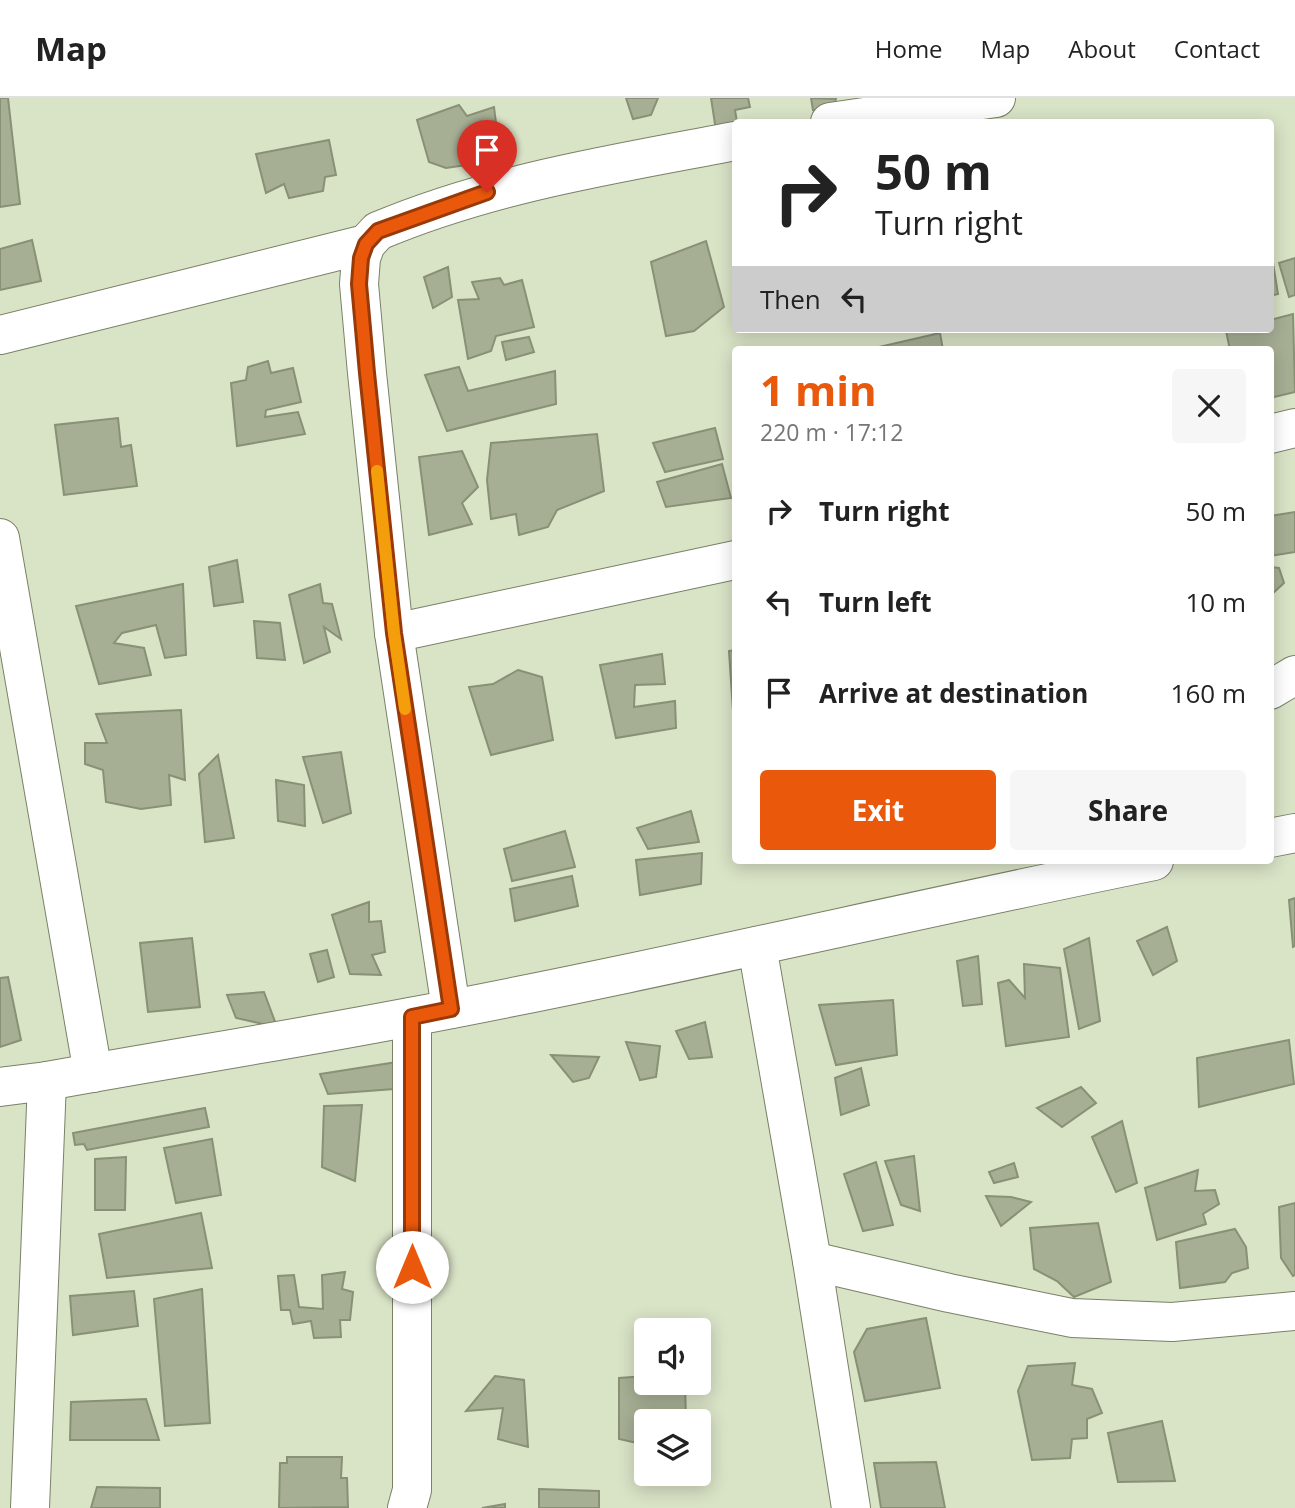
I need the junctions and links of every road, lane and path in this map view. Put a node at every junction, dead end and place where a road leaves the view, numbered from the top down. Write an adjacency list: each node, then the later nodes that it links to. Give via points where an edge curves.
1 (996, 98): 2 (street)
2 (851, 119)
3 (732, 142): 4 (street, via 487,192 378,231)
4 (366, 244): 5 (street); 10 (street, via 359,284)
5 (0, 335)
6 (1295, 428): 7 (street)
7 (1274, 433)
8 (0, 538): 19 (street)
9 (732, 561): 10 (street)
10 (394, 633): 17 (street)
11 (1295, 675): 12 (street)
12 (1274, 688)
13 (1295, 833): 14 (street)
14 (1274, 837)
15 (1139, 864): 16 (street)
16 (757, 946): 17 (street); 22 (street)
17 (451, 1009): 18 (street)
18 (412, 1017): 19 (street); 24 (street)
19 (93, 1073): 20 (street)
20 (47, 1081): 21 (street); 25 (street)
21 (0, 1087)
22 (812, 1261): 23 (street, via 1072,1318 1172,1322); 26 (street)
23 (1295, 1311)
24 (413, 1502)
25 (30, 1508)
26 (851, 1508)

